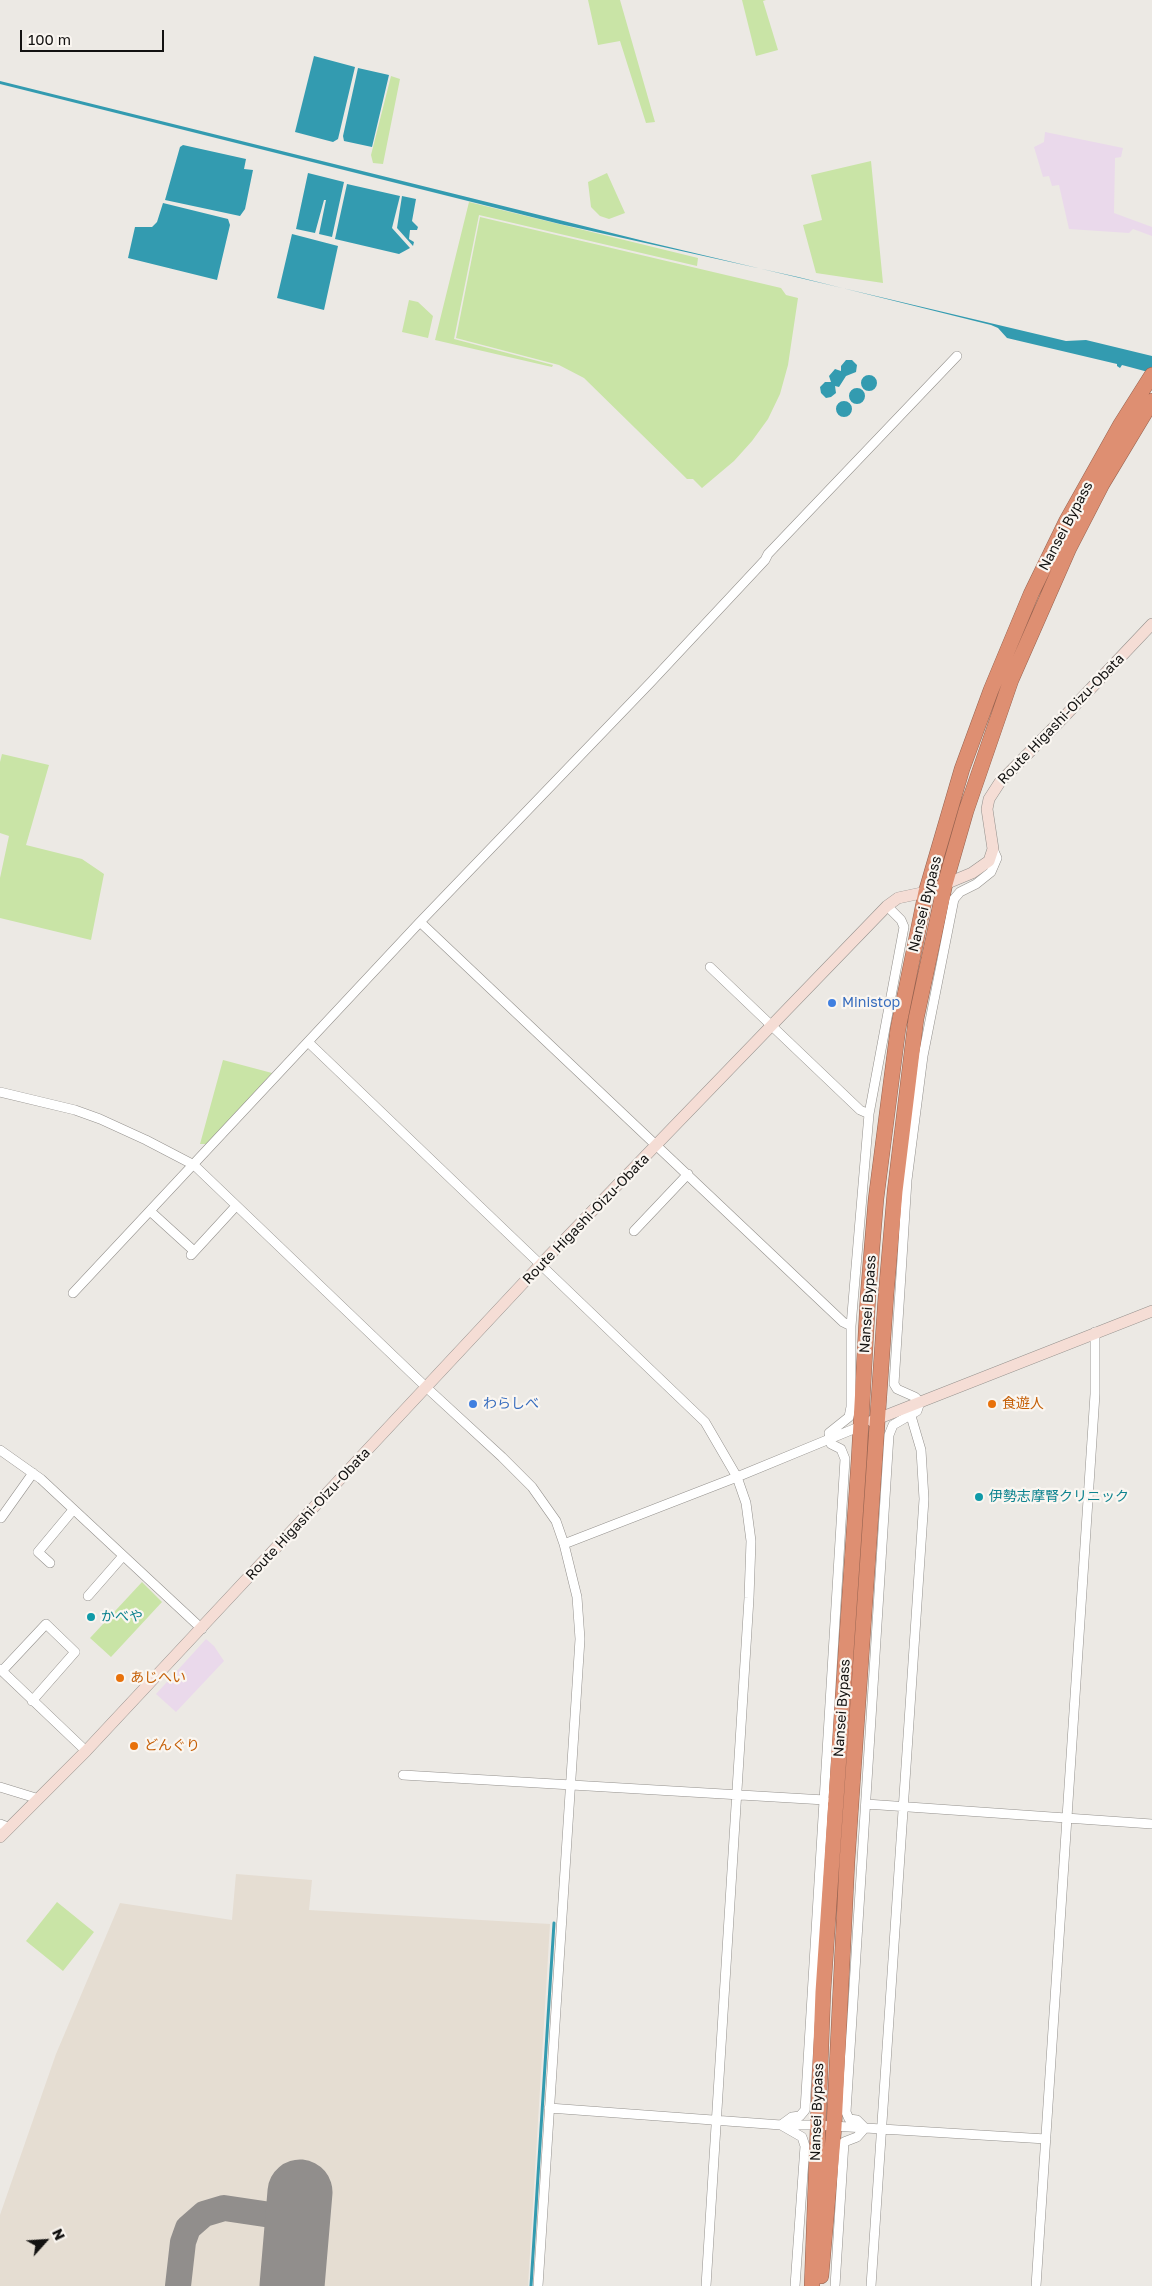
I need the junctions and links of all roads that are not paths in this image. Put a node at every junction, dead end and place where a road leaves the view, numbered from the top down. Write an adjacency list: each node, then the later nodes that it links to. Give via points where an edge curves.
1 (957, 356): 9 (street, via 592,745)
2 (1151, 376): 7 (highway, Nansei Bypass, via 1066,522 1012,638 962,769)
3 (1152, 401): 6 (highway, Nansei Bypass, via 1102,484 1032,627 1010,680 969,801)
4 (1152, 624): 5 (main road, Route Higashi-Oizu-Obata, via 1000,782 987,808)
5 (993, 849): 6 (main road, Route Higashi-Oizu-Obata, via 989,861 982,868); 27 (street, via 997,858 991,872 954,899 932,1004 915,1112 907,1180 894,1384 896,1389)
6 (945, 884): 7 (main road, Route Higashi-Oizu-Obata); 29 (highway, Nansei Bypass, via 916,1019 907,1087 894,1201)
7 (926, 892): 8 (main road, Route Higashi-Oizu-Obata, via 898,898); 30 (highway, Nansei Bypass, via 888,1086 876,1199)
8 (887, 906): 11 (main road, Route Higashi-Oizu-Obata); 14 (street, via 904,927)
9 (420, 922): 12 (street); 15 (street)
10 (710, 967): 11 (street)
11 (773, 1026): 14 (street, via 860,1110); 15 (main road, Route Higashi-Oizu-Obata)
12 (308, 1042): 16 (street); 21 (street)
13 (0, 1092): 16 (street, via 100,1119)
14 (869, 1114): 24 (street)
15 (658, 1145): 17 (street); 21 (main road, Route Higashi-Oizu-Obata)
16 (194, 1165): 18 (street); 19 (street)
17 (688, 1174): 20 (street); 24 (street, via 843,1322)
18 (236, 1206): 19 (street, via 192,1253); 26 (street)
19 (150, 1211): 22 (street)
20 (634, 1231)
21 (541, 1264): 26 (main road, Route Higashi-Oizu-Obata); 34 (street, via 705,1422)
22 (74, 1293)
23 (1152, 1311): 25 (main road)
24 (851, 1326): 31 (street, via 850,1407 848,1417 829,1433)
25 (1095, 1332): 27 (main road); 53 (street, via 1095,1394)
26 (427, 1388): 37 (street, via 532,1487 556,1521); 41 (main road, Route Higashi-Oizu-Obata)
27 (920, 1402): 28 (street, via 918,1411); 29 (main road)
28 (912, 1416): 51 (street, via 893,1425 889,1435); 52 (street, via 921,1450 924,1499)
29 (878, 1418): 30 (main road); 61 (highway, Nansei Bypass, via 847,1862)
30 (861, 1426): 31 (street); 60 (highway, Nansei Bypass)
31 (829, 1440): 34 (street); 50 (street, via 842,1449 845,1459)
32 (0, 1450): 33 (street)
33 (33, 1473): 35 (street); 36 (street)
34 (737, 1478): 37 (street); 48 (street, via 746,1503 751,1541)
35 (73, 1510): 38 (street); 39 (street, via 38,1552)
36 (1, 1518)
37 (564, 1544): 46 (street, via 577,1597 580,1639)
38 (123, 1556): 40 (street); 41 (street)
39 (50, 1563)
40 (88, 1596)
41 (202, 1629): 44 (main road, Route Higashi-Oizu-Obata)
42 (1, 1670): 43 (street); 43 (street, via 46,1624 75,1652)
43 (32, 1701): 44 (street)
44 (86, 1752): 49 (main road, Route Higashi-Oizu-Obata)
45 (403, 1775): 46 (street)
46 (570, 1786): 48 (street); 57 (street)
47 (0, 1787): 49 (street)
48 (737, 1796): 50 (street); 58 (street)
49 (39, 1799): 55 (main road, Route Higashi-Oizu-Obata)
50 (824, 1800): 59 (street, via 805,2110)
51 (866, 1804): 52 (street); 62 (street, via 846,2112 849,2119 857,2120)
52 (904, 1806): 53 (street); 63 (street)
53 (1068, 1819): 54 (street); 64 (street)
54 (1152, 1824)
55 (5, 1826): 56 (main road, Route Higashi-Oizu-Obata)
56 (0, 1837)
57 (549, 2108): 58 (street); 65 (street)
58 (716, 2119): 59 (street); 66 (street)
59 (781, 2125): 60 (street); 67 (street, via 802,2136 806,2146)
60 (816, 2125): 61 (street); 68 (highway, Nansei Bypass)
61 (834, 2127): 62 (street); 69 (highway, Nansei Bypass)
62 (865, 2128): 63 (street); 70 (street, via 857,2137 844,2142)
63 (880, 2130): 64 (street); 71 (street)
64 (1046, 2139): 72 (street)
65 (538, 2286)
66 (706, 2286)
67 (795, 2286)
68 (812, 2286)
69 (820, 2286)
70 (834, 2286)
71 (871, 2286)
72 (1036, 2286)

